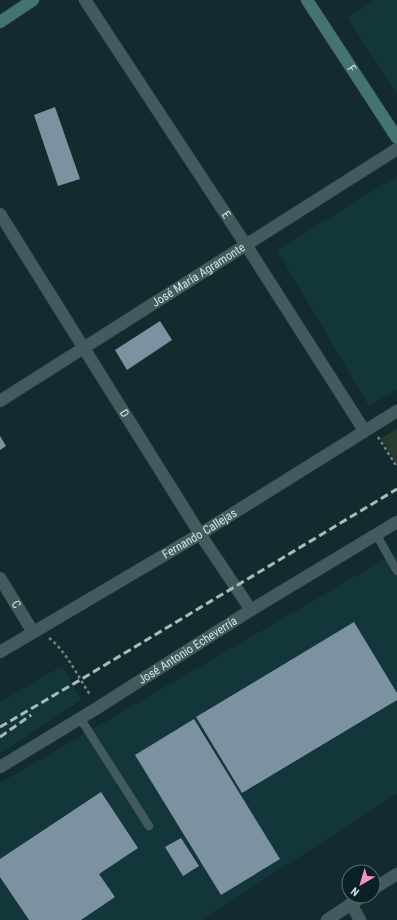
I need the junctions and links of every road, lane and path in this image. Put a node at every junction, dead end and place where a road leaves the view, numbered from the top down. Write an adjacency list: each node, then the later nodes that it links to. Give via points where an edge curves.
1 (33, 0): 4 (street)
2 (85, 0): 8 (street, E)
3 (307, 0): 5 (street, F)
4 (0, 22)
5 (397, 138)
6 (397, 149): 8 (street, José María Agramonte)
7 (0, 214): 9 (street, D)
8 (246, 245): 9 (street, José María Agramonte); 12 (street, E)
9 (84, 347): 10 (street, José María Agramonte); 15 (street, D)
10 (0, 401)
11 (397, 411): 12 (street, Fernando Callejas)
12 (368, 428): 13 (path); 15 (street, Fernando Callejas)
13 (397, 467)
14 (397, 522): 16 (street, José Antonio Echeverría)
15 (200, 534): 19 (street, D); 20 (street, Fernando Callejas)
16 (376, 534): 17 (lane); 19 (street, José Antonio Echeverría)
17 (397, 571)
18 (0, 578): 20 (street, C)
19 (251, 610): 22 (street, José Antonio Echeverría)
20 (33, 632): 21 (street, Fernando Callejas); 22 (path, via 48,638 58,646 75,668 91,697)
21 (0, 652)
22 (94, 710): 23 (street, José Antonio Echeverría)
23 (80, 718): 24 (street, José Antonio Echeverría); 25 (lane)
24 (0, 767)
25 (149, 826)
26 (397, 874): 27 (street)
27 (381, 884)
28 (351, 904): 29 (street); 30 (street)
29 (327, 920)
30 (360, 920)

